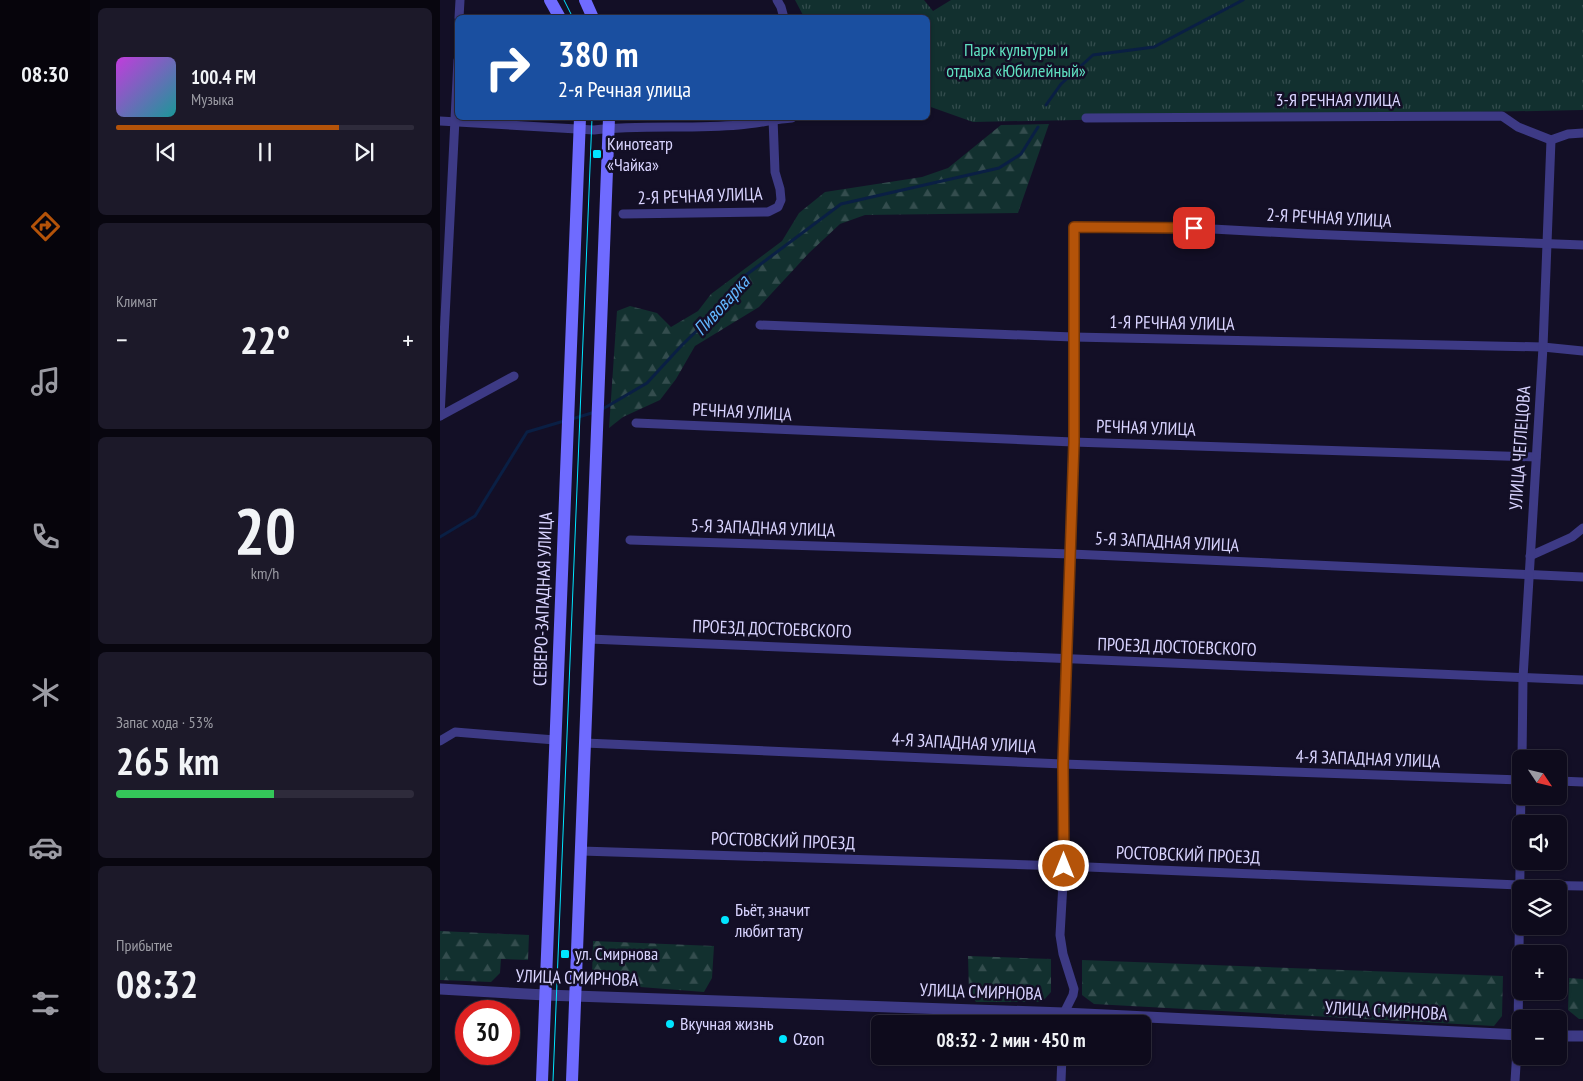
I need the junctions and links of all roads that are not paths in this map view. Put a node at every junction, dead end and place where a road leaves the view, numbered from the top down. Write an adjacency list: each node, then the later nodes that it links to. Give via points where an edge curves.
1 (460, 0): 5 (street)
2 (550, 0): 6 (main road)
3 (585, 0): 7 (main road)
4 (777, 0): 8 (street)
5 (459, 15)
6 (558, 15)
7 (592, 15)
8 (783, 15)
9 (1086, 118): 17 (street, 3-Я РЕЧНАЯ УЛИЦА, via 1502,116 1518,127)
10 (764, 120): 15 (street, via 741,125)
11 (773, 120): 18 (street, 2-Я РЕЧНАЯ УЛИЦА, via 775,172 781,200 778,206 768,212)
12 (440, 121): 13 (street)
13 (455, 122): 14 (street); 26 (street)
14 (579, 123): 15 (street); 40 (main road, СЕВЕРО-ЗАПАДНАЯ УЛИЦА)
15 (609, 123): 36 (main road)
16 (1583, 133): 17 (street)
17 (1551, 140): 19 (street, УЛИЦА ЧЕГЛЕЦОВА)
18 (623, 214)
19 (1547, 243): 20 (street, 2-Я РЕЧНАЯ УЛИЦА); 22 (street, 2-Я РЕЧНАЯ УЛИЦА, via 1194,228 1074,227); 23 (street, УЛИЦА ЧЕГЛЕЦОВА)
20 (1583, 244)
21 (760, 325): 22 (street, 1-Я РЕЧНАЯ УЛИЦА)
22 (1073, 337): 23 (street, 1-Я РЕЧНАЯ УЛИЦА); 28 (street)
23 (1543, 347): 24 (street, 1-Я РЕЧНАЯ УЛИЦА); 29 (street, УЛИЦА ЧЕГЛЕЦОВА)
24 (1583, 350)
25 (514, 376): 26 (street)
26 (440, 416)
27 (636, 423): 28 (street, РЕЧНАЯ УЛИЦА)
28 (1074, 442): 29 (street, РЕЧНАЯ УЛИЦА); 32 (street)
29 (1536, 457): 33 (street, УЛИЦА ЧЕГЛЕЦОВА)
30 (1583, 528): 33 (street, via 1572,537)
31 (630, 540): 32 (street, 5-Я ЗАПАДНАЯ УЛИЦА)
32 (1071, 554): 34 (street, 5-Я ЗАПАДНАЯ УЛИЦА); 37 (street)
33 (1530, 556): 34 (street, УЛИЦА ЧЕГЛЕЦОВА)
34 (1530, 575): 35 (street, 5-Я ЗАПАДНАЯ УЛИЦА); 38 (street, УЛИЦА ЧЕГЛЕЦОВА)
35 (1583, 577)
36 (589, 639): 37 (street, ПРОЕЗД ДОСТОЕВСКОГО); 42 (main road)
37 (1066, 658): 38 (street, ПРОЕЗД ДОСТОЕВСКОГО); 44 (street)
38 (1524, 678): 39 (street, ПРОЕЗД ДОСТОЕВСКОГО); 43 (street, УЛИЦА ЧЕГЛЕЦОВА)
39 (1583, 680)
40 (555, 740): 41 (street, via 455,732); 57 (main road, СЕВЕРО-ЗАПАДНАЯ УЛИЦА)
41 (440, 741)
42 (585, 743): 44 (street, 4-Я ЗАПАДНАЯ УЛИЦА); 49 (main road)
43 (1522, 750)
44 (1063, 764): 45 (street, 4-Я ЗАПАДНАЯ УЛИЦА); 50 (street)
45 (1512, 780)
46 (1568, 782): 47 (street)
47 (1583, 782)
48 (1521, 805): 51 (street)
49 (581, 851): 50 (street, РОСТОВСКИЙ ПРОЕЗД); 58 (main road)
50 (1064, 866): 52 (street, РОСТОВСКИЙ ПРОЕЗД); 61 (street, via 1060,935 1074,989)
51 (1519, 880)
52 (1512, 885)
53 (1567, 886): 54 (street, РОСТОВСКИЙ ПРОЕЗД)
54 (1583, 886)
55 (1519, 935): 59 (street)
56 (440, 989): 57 (street, УЛИЦА СМИРНОВА)
57 (545, 995): 58 (street, УЛИЦА СМИРНОВА); 68 (main road, СЕВЕРО-ЗАПАДНАЯ УЛИЦА)
58 (575, 995): 60 (street, УЛИЦА СМИРНОВА); 69 (main road)
59 (1520, 1010)
60 (1000, 1015)
61 (1065, 1015)
62 (1151, 1021): 63 (street, УЛИЦА СМИРНОВА)
63 (1512, 1035)
64 (1567, 1036): 65 (street)
65 (1583, 1036)
66 (1062, 1065): 70 (street)
67 (1517, 1065): 71 (street)
68 (542, 1081)
69 (572, 1081)
70 (1061, 1081)
71 (1515, 1081)

